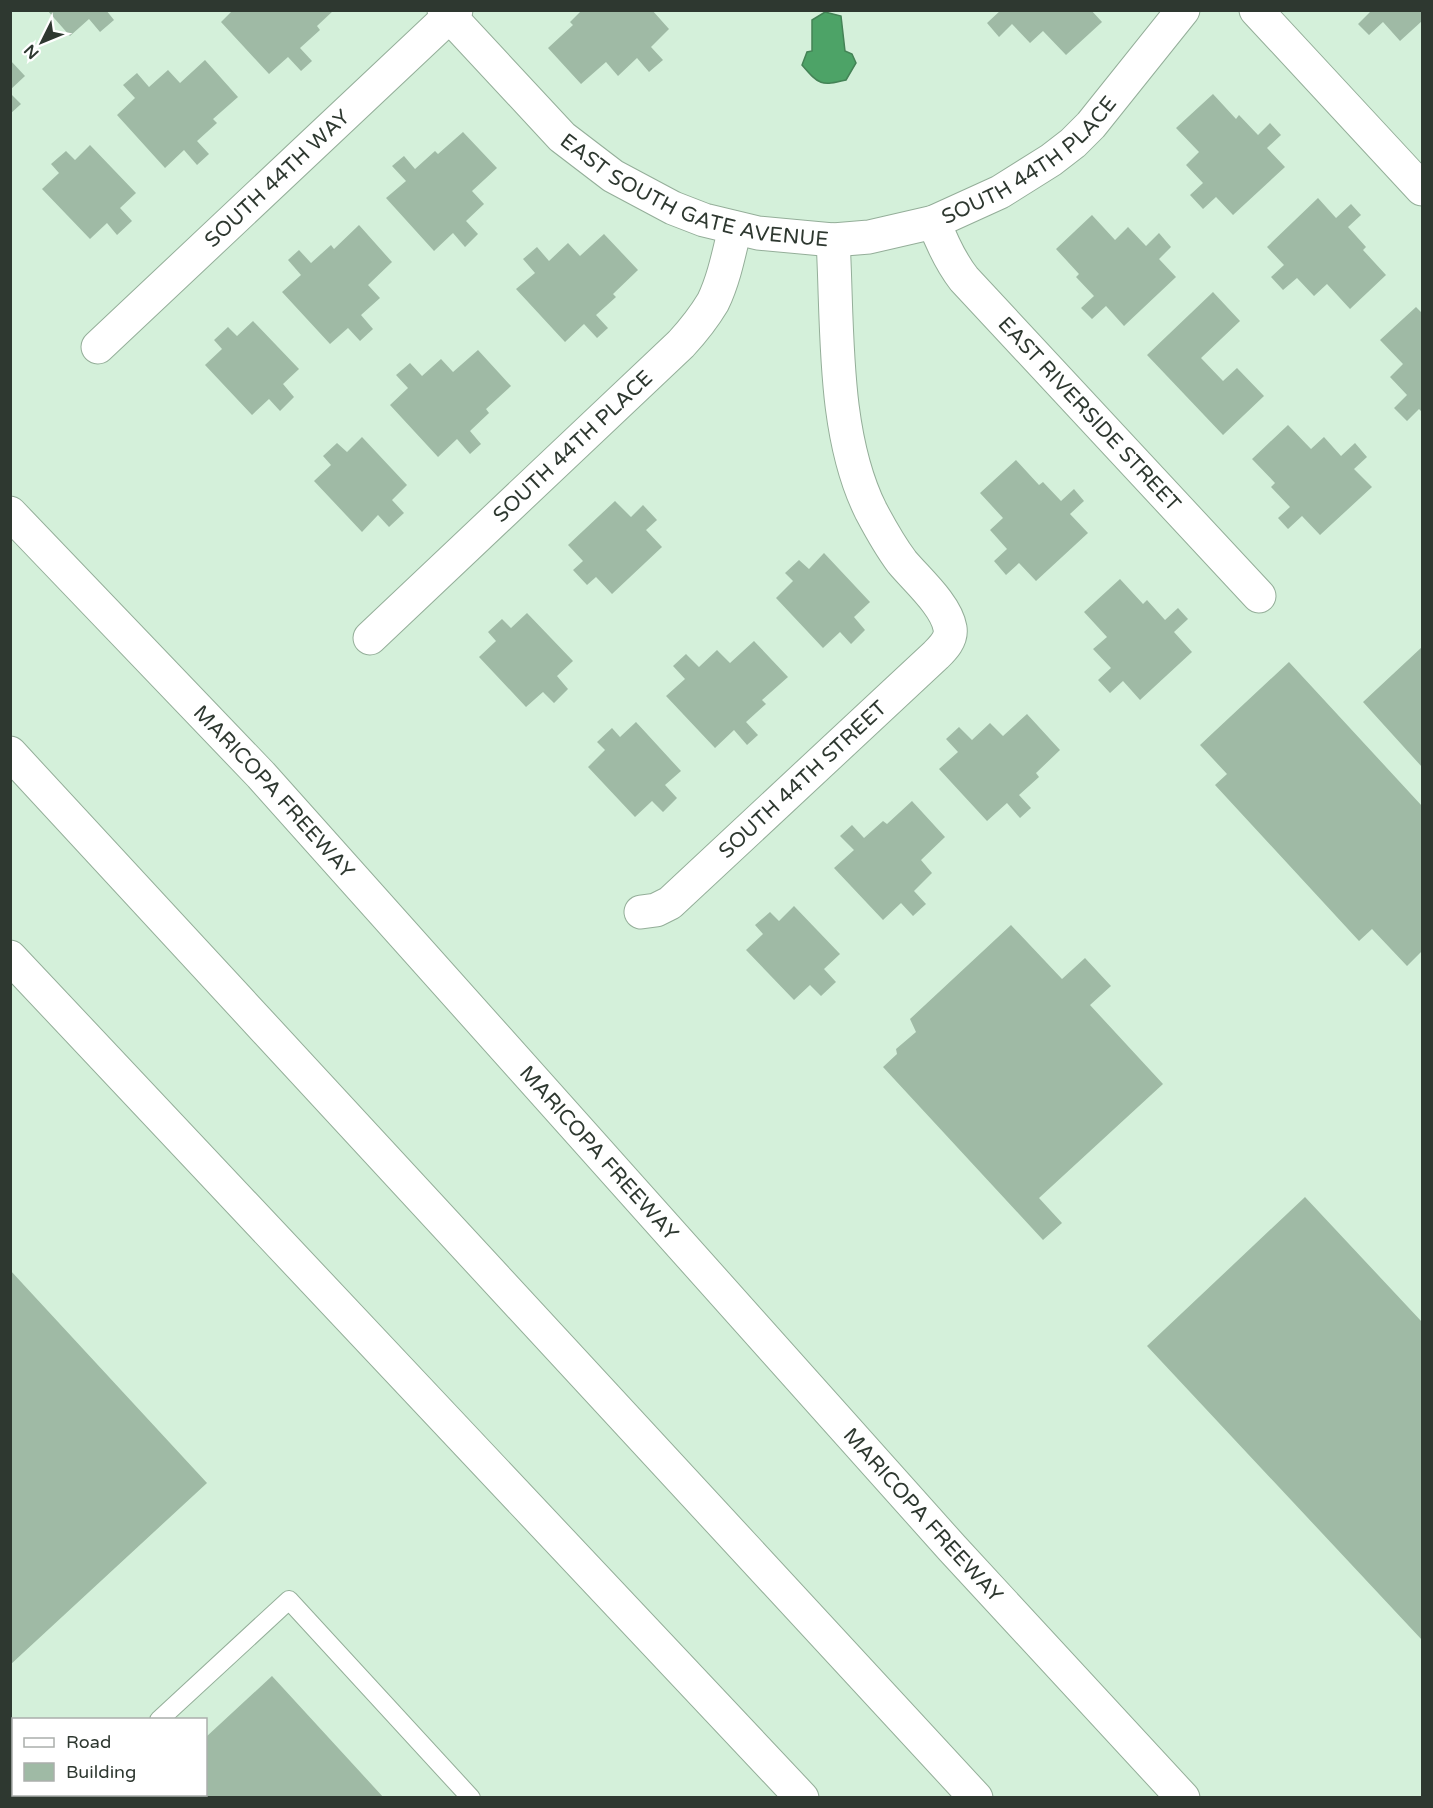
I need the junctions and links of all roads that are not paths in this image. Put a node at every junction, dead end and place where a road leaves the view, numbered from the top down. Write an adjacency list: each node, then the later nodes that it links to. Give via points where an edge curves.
1 (1183, 10): 5 (main road, SOUTH 44TH PLACE, via 1107,107 1073,143 1000,192)
2 (1256, 10): 4 (main road)
3 (450, 13): 6 (main road, EAST SOUTH GATE AVENUE, via 555,130 585,156 673,208); 8 (main road, SOUTH 44TH WAY)
4 (1422, 189)
5 (934, 222): 7 (main road, SOUTH 44TH PLACE, via 869,237); 10 (main road, EAST RIVERSIDE STREET, via 943,248 964,279)
6 (735, 228): 7 (main road, EAST SOUTH GATE AVENUE, via 782,237); 12 (main road, SOUTH 44TH PLACE, via 713,302 681,344)
7 (833, 240): 11 (main road, EAST SOUTH GATE AVENUE, via 840,382 853,464 885,537 938,604)
8 (98, 347)
9 (10, 513): 22 (main road, MARICOPA FREEWAY, via 261,775 952,1548)
10 (1259, 596)
11 (951, 631): 14 (main road, SOUTH 44TH STREET, via 936,656 670,903)
12 (370, 638)
13 (10, 753): 21 (main road)
14 (641, 912)
15 (10, 957): 17 (main road)
16 (160, 1718): 18 (lane, via 289,1600)
17 (736, 1728): 19 (main road); 20 (main road)
18 (471, 1797)
19 (788, 1797)
20 (802, 1797)
21 (975, 1797)
22 (1182, 1797)

